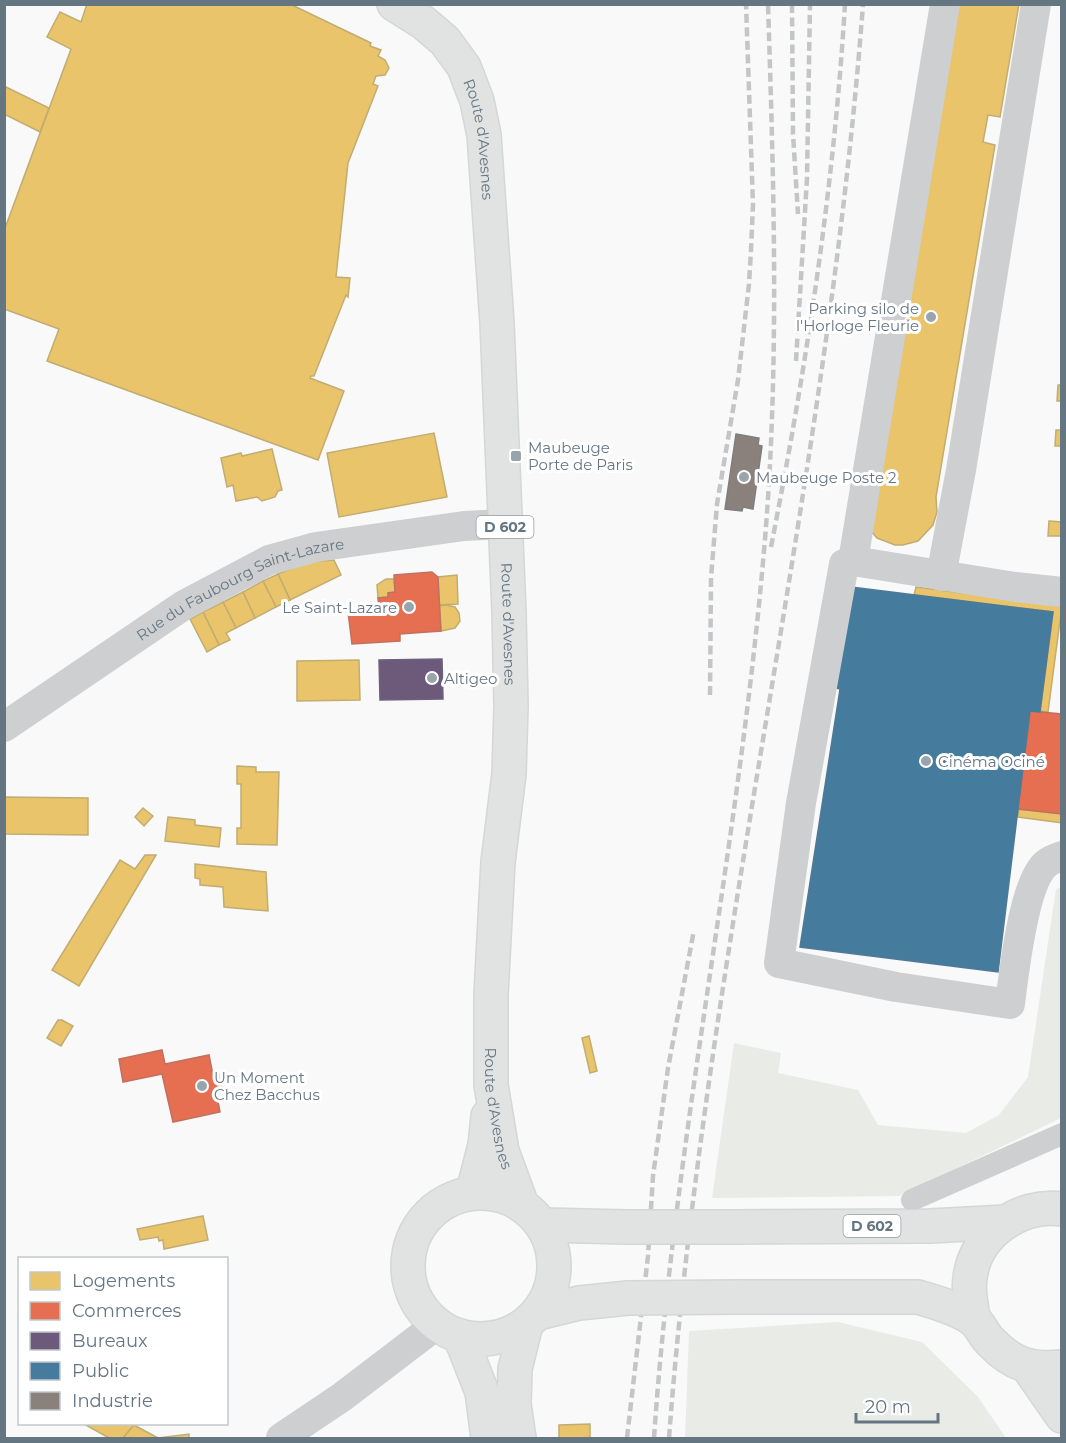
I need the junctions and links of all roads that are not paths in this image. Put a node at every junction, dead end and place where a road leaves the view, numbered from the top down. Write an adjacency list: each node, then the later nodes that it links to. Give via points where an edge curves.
1 (394, 4): 4 (main road, Route d'Avesnes / D 602, via 445,40 464,67 477,101 484,135 497,323)
2 (945, 4): 5 (street)
3 (1036, 4): 6 (street)
4 (505, 524): 8 (street, Rue du Faubourg Saint-Lazare, via 316,547 269,560 184,605); 10 (main road, Route d'Avesnes / D 602, via 511,706 509,774 498,862)
5 (853, 561): 6 (street); 9 (street, via 844,564 801,803 779,963 896,987 1010,1004 1031,888 1042,867)
6 (941, 576): 7 (street)
7 (1062, 592)
8 (4, 727)
9 (1062, 856)
10 (491, 1085): 12 (main road, D 602, via 485,1145); 15 (main road, Route d'Avesnes / D 602, via 502,1151)
11 (1062, 1134): 13 (street)
12 (473, 1192): 15 (main road, via 492,1192); 19 (main road, via 450,1198 431,1211 417,1230 409,1252 408,1275 415,1298)
13 (912, 1200)
14 (1062, 1209): 16 (main road, via 1037,1209)
15 (532, 1214): 16 (main road, D 602, bridge, via 627,1227); 17 (main road, via 552,1246 554,1269 550,1292)
16 (1006, 1222): 18 (main road, via 993,1231 978,1253 970,1278)
17 (532, 1318): 18 (main road, bridge, via 579,1303 628,1298 918,1297); 19 (main road, via 506,1335 483,1339); 25 (main road, via 515,1369 514,1404)
18 (974, 1320): 20 (main road, via 1008,1358)
19 (448, 1331): 23 (street, via 402,1352); 24 (main road, via 482,1392)
20 (1028, 1367): 21 (main road); 22 (main road)
21 (1062, 1368)
22 (1062, 1416)
23 (281, 1438)
24 (488, 1438)
25 (519, 1438)

